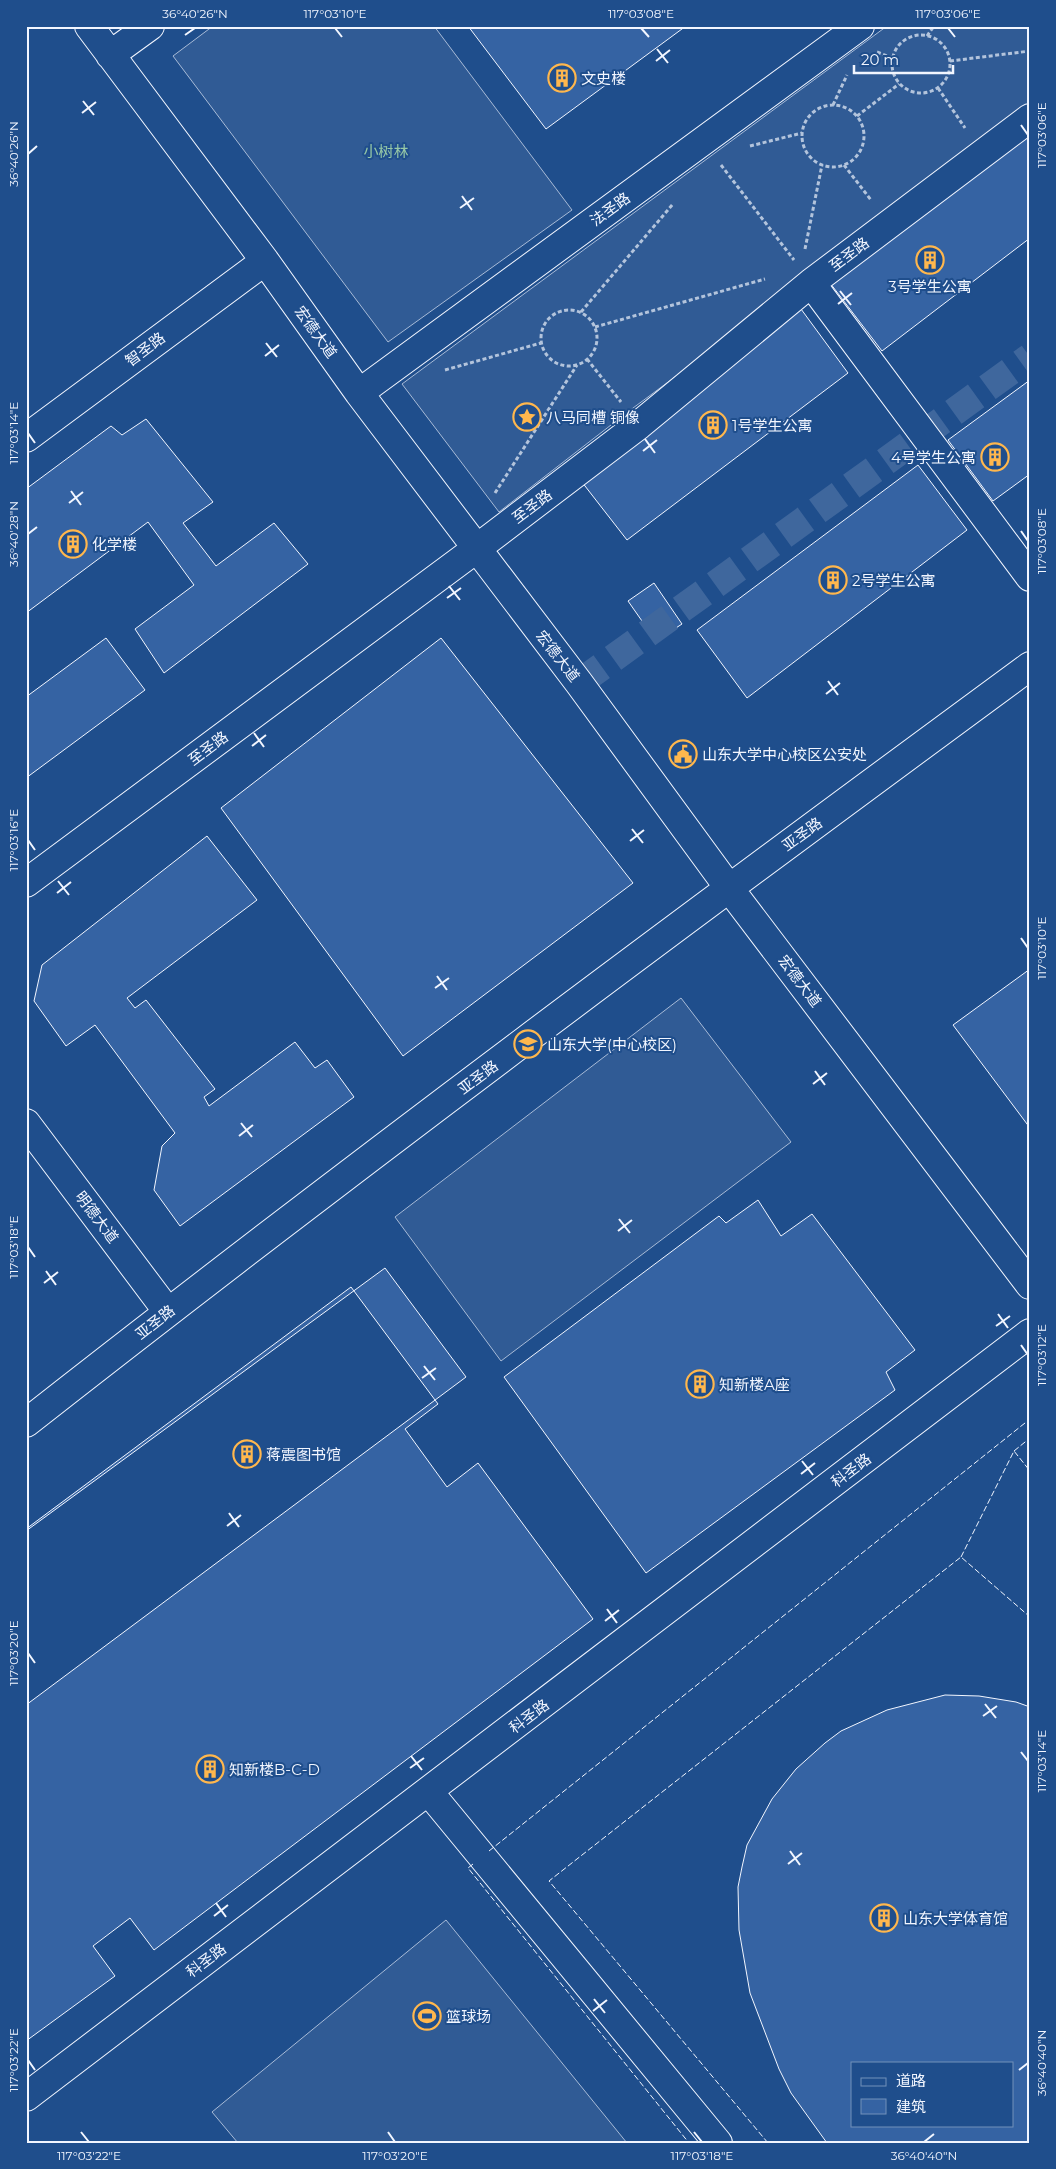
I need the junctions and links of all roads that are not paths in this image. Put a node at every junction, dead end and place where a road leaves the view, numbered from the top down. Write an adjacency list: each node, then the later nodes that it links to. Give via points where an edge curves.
1 (89, 26): 4 (lane, 宏德大道)
2 (150, 26): 4 (lane)
3 (860, 26): 8 (lane, 法圣路)
4 (110, 55): 6 (lane, 宏德大道)
5 (1030, 118): 7 (lane, 至圣路, via 889,224)
6 (264, 261): 8 (lane, 宏德大道); 9 (lane, 智圣路)
7 (806, 276): 10 (lane, 至圣路, via 639,425); 11 (lane)
8 (359, 393): 10 (lane, 宏德大道)
9 (26, 438)
10 (476, 550): 13 (lane, 至圣路); 14 (lane, 宏德大道, via 579,683)
11 (1030, 577)
12 (1030, 666): 14 (lane, 亚圣路)
13 (26, 883)
14 (729, 888): 16 (lane, 宏德大道); 17 (lane, 亚圣路)
15 (26, 1123): 17 (lane, 明德大道)
16 (1030, 1285)
17 (168, 1312): 19 (lane, 亚圣路)
18 (1030, 1333): 20 (lane, 科圣路)
19 (26, 1423)
20 (428, 1792): 21 (lane, 科圣路); 22 (lane)
21 (26, 2096)
22 (718, 2143)

